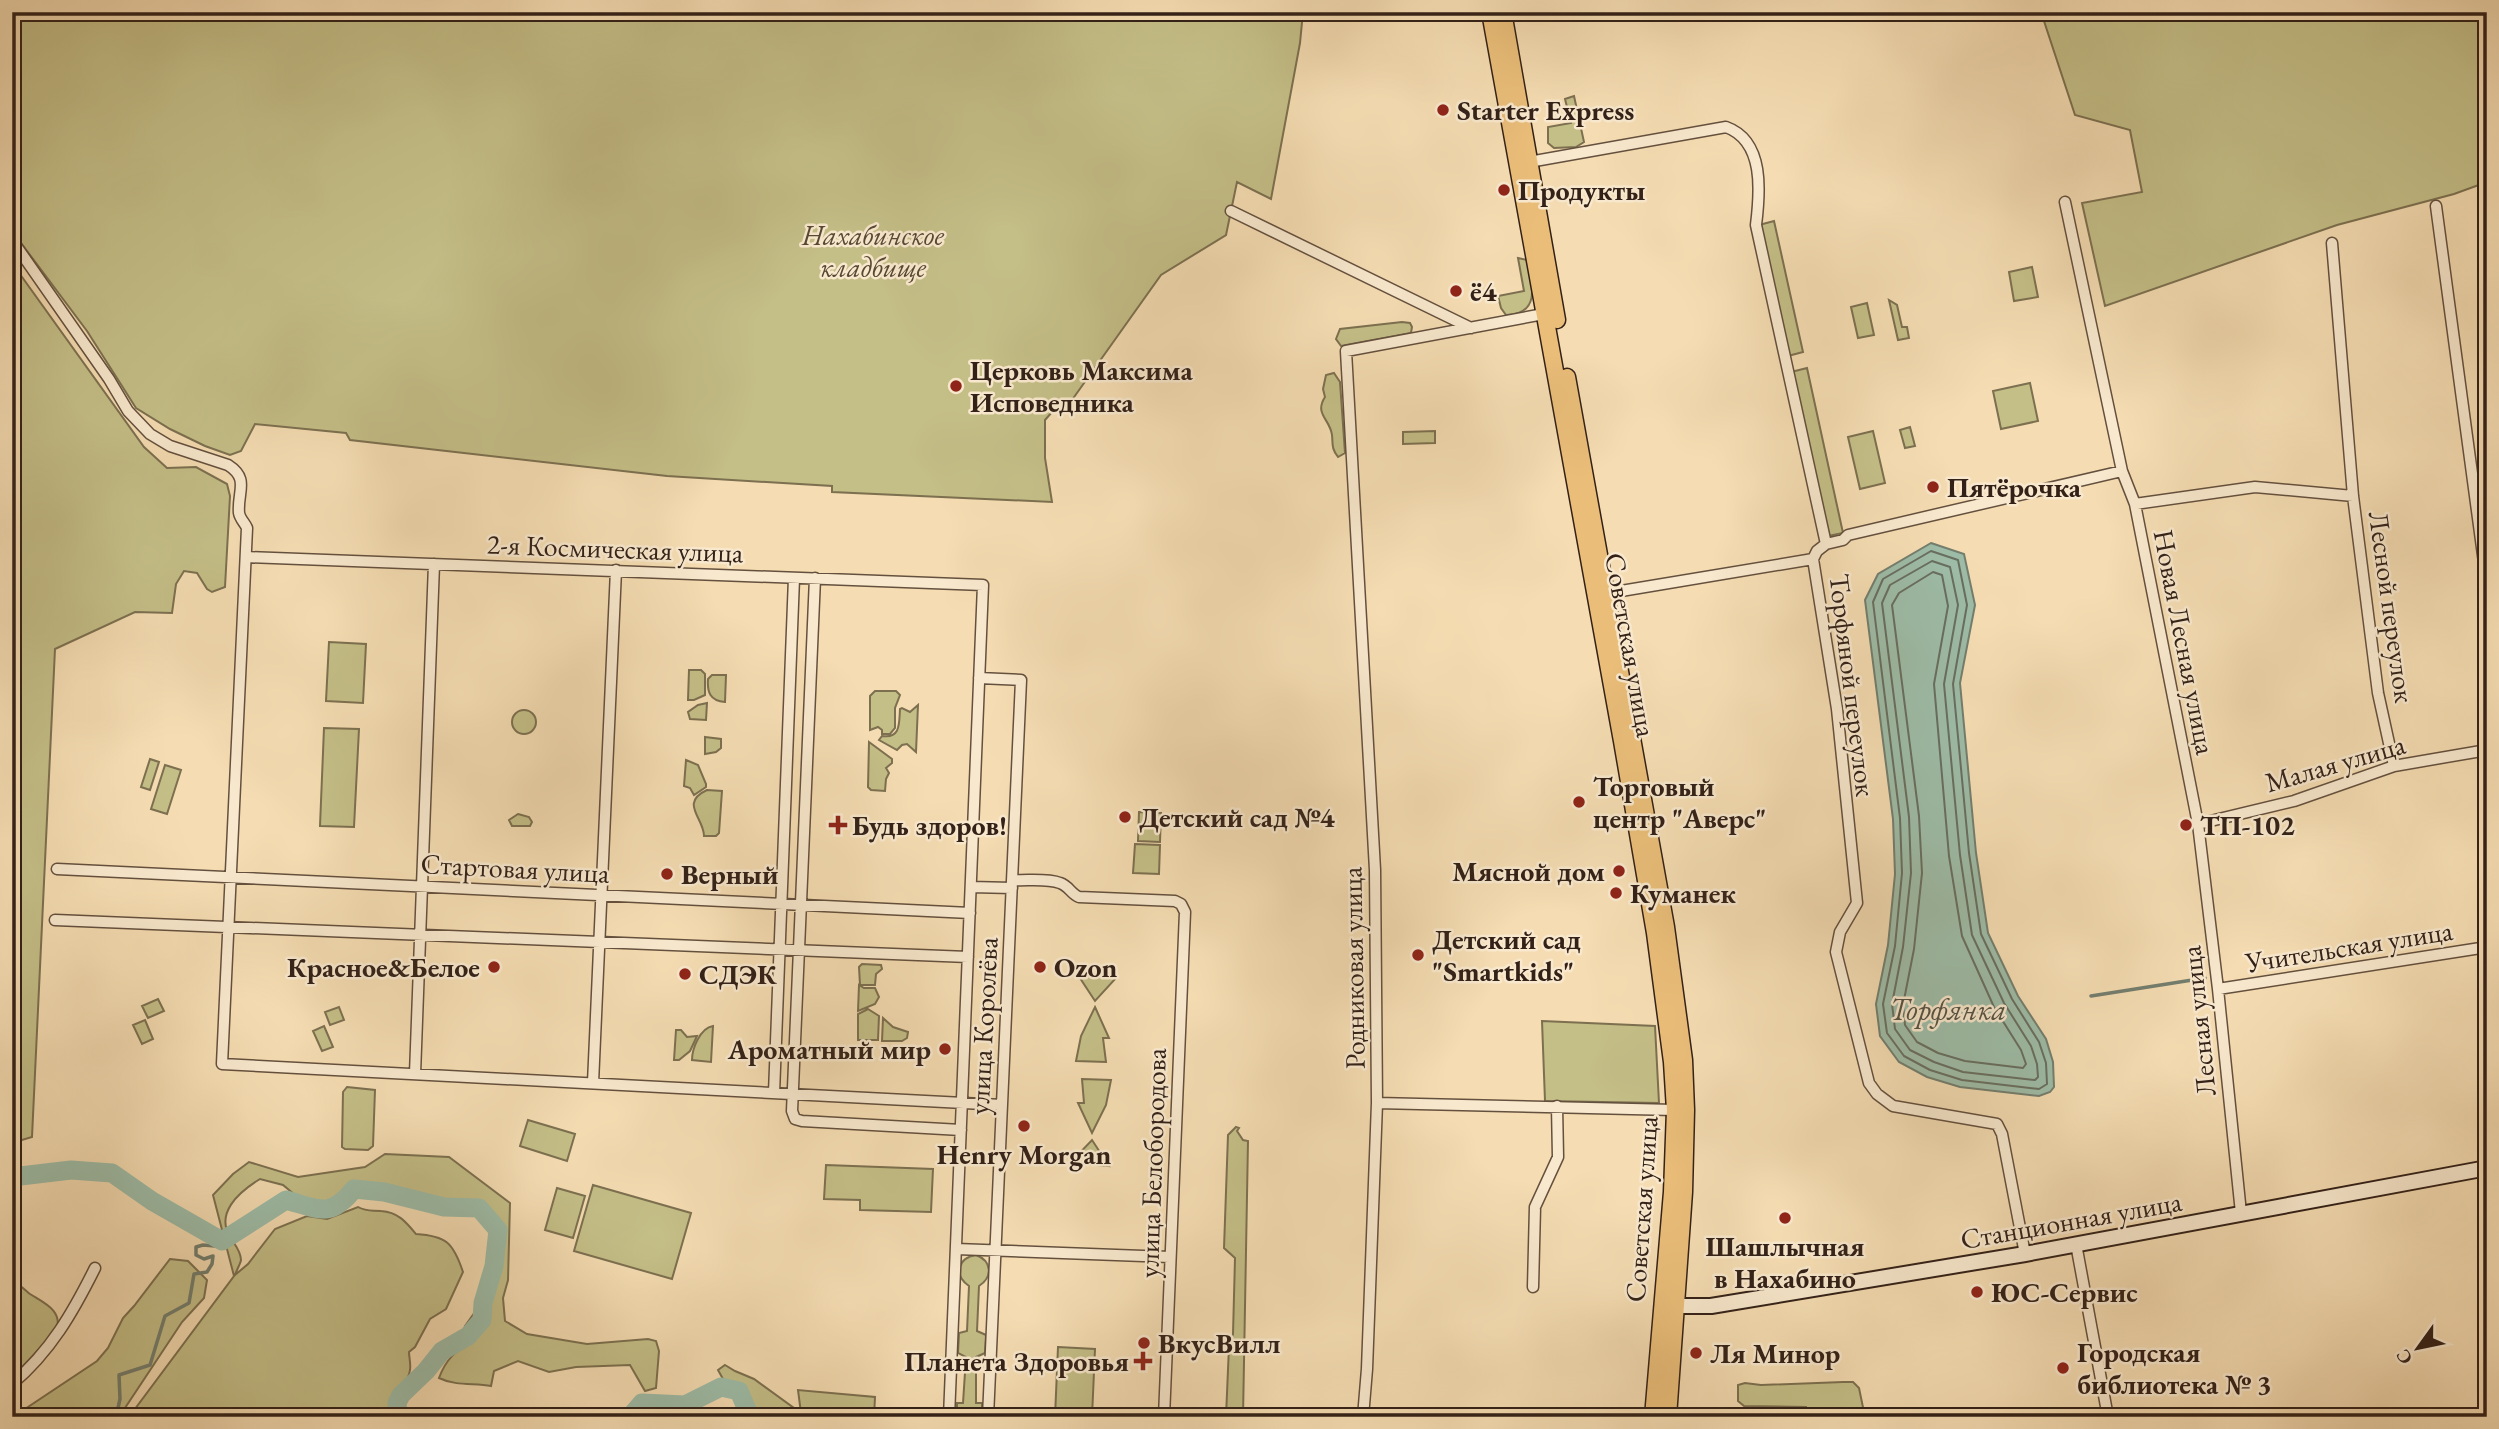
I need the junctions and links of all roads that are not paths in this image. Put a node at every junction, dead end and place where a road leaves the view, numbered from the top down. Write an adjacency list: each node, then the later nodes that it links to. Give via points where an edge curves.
1 (1490, 12): 9 (main road, Советская улица)
2 (1503, 12): 3 (main road, Советская улица)
3 (1530, 162): 9 (main road, Советская улица); 14 (street, Торфяной переулок, via 1727,127 1749,146 1760,190 1756,225)
4 (2065, 202): 11 (street, Новая Лесная улица)
5 (2436, 206): 22 (street)
6 (1231, 211): 10 (street)
7 (12, 240): 15 (street, via 128,411 150,434 239,474)
8 (2332, 243): 12 (street, Лесной переулок)
9 (1550, 313): 10 (street); 23 (main road, Советская улица)
10 (1472, 328): 51 (street, Родниковая улица, via 1346,351 1375,870)
11 (2122, 471): 13 (street, Новая Лесная улица); 14 (street)
12 (2353, 496): 13 (street, via 2255,487); 26 (street, Лесной переулок, via 2378,693)
13 (2135, 504): 27 (street, Новая Лесная улица)
14 (1826, 544): 16 (street, Торфяной переулок)
15 (246, 557): 17 (street, 2-я Космическая улица); 29 (street)
16 (1813, 559): 23 (street); 61 (street, Торфяной переулок, via 1837,709 1857,903 1840,932 1836,952 1869,1083 1892,1106 1997,1124)
17 (433, 564): 18 (street, 2-я Космическая улица); 31 (street)
18 (616, 570): 19 (street, 2-я Космическая улица); 33 (street)
19 (794, 578): 20 (street, 2-я Космическая улица); 34 (street)
20 (815, 579): 21 (street, 2-я Космическая улица); 35 (street)
21 (983, 585): 24 (street, улица Королёва)
22 (2487, 585)
23 (1601, 594): 54 (main road, Советская улица, via 1657,947); 65 (main road, Советская улица, via 1666,927 1684,1060 1686,1110)
24 (979, 678): 30 (street, улица Королёва, via 1021,680); 32 (street, улица Королёва)
25 (2487, 751): 26 (street, Малая улица)
26 (2394, 766): 27 (street, Малая улица, via 2294,801)
27 (2197, 824): 45 (street, Лесная улица)
28 (57, 869): 29 (street, Стартовая улица)
29 (231, 877): 31 (street, Стартовая улица); 38 (street)
30 (1012, 884): 32 (street); 52 (street, улица Королёва); 62 (street, улица Белобородова, via 1058,882 1074,896 1175,901 1185,912)
31 (422, 886): 33 (street, Стартовая улица); 39 (street)
32 (971, 887): 36 (street, улица Королёва)
33 (602, 895): 34 (street, Стартовая улица); 40 (street)
34 (781, 904): 35 (street, Стартовая улица); 42 (street)
35 (801, 905): 36 (street, Стартовая улица); 43 (street)
36 (970, 913): 44 (street, улица Королёва)
37 (55, 920): 38 (street)
38 (229, 927): 39 (street); 46 (street, via 222,1064)
39 (420, 935): 40 (street); 46 (street)
40 (600, 942): 42 (street); 47 (street)
41 (2487, 947): 45 (street, Учительская улица)
42 (779, 950): 43 (street); 48 (street)
43 (799, 950): 44 (street); 49 (street)
44 (968, 957): 50 (street, улица Королёва)
45 (2218, 989): 57 (street, Лесная улица)
46 (415, 1074): 47 (street)
47 (593, 1083): 48 (street)
48 (774, 1093): 49 (street)
49 (793, 1094): 50 (street); 55 (street, via 792,1111 795,1119 802,1121)
50 (962, 1103): 52 (street); 55 (street, улица Королёва)
51 (1377, 1103): 53 (street); 70 (street, Родниковая улица)
52 (1002, 1105): 60 (street, улица Королёва)
53 (1557, 1106): 54 (street); 64 (street, via 1558,1157 1535,1207)
54 (1675, 1110): 65 (main road, Советская улица)
55 (961, 1130): 59 (street, улица Королёва)
56 (2487, 1168): 57 (main road, Станционная улица)
57 (2241, 1213): 58 (main road, Станционная улица)
58 (2076, 1244): 61 (main road, Станционная улица); 73 (street)
59 (956, 1249): 60 (street); 67 (street, улица Королёва)
60 (995, 1251): 62 (street); 68 (street, улица Королёва)
61 (2025, 1254): 65 (main road, Станционная улица, via 1711,1306)
62 (1170, 1258): 69 (street, улица Белобородова)
63 (95, 1268): 66 (street, via 71,1317 33,1367)
64 (1533, 1287)
65 (1670, 1306): 71 (main road, Советская улица); 72 (main road, Советская улица)
66 (12, 1384)
67 (949, 1417)
68 (988, 1417)
69 (1164, 1417)
70 (1363, 1417)
71 (1653, 1417)
72 (1668, 1417)
73 (2108, 1417)

